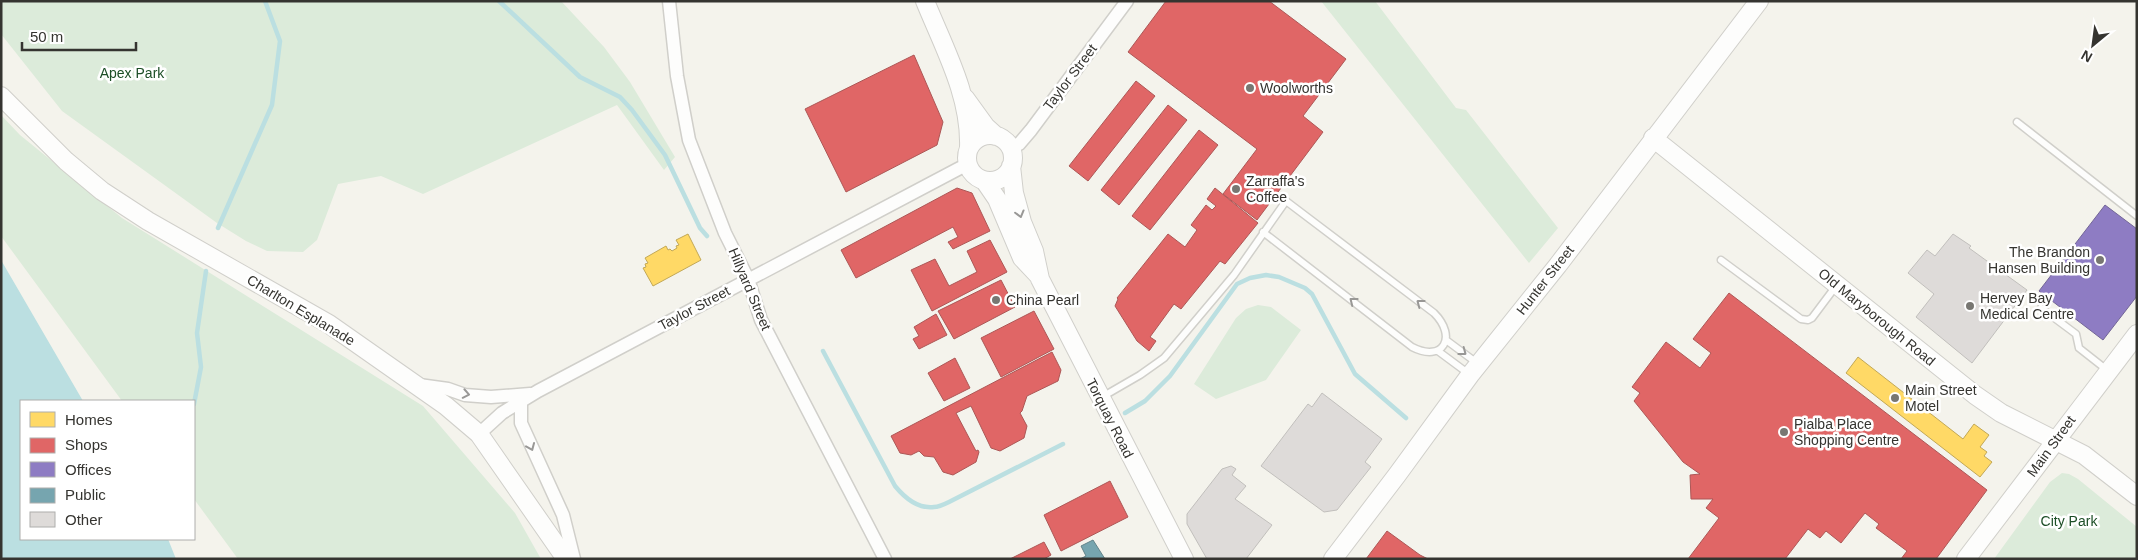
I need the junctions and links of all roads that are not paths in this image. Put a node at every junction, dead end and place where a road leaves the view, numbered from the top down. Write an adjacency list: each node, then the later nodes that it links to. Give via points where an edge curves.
1 (669, 1): 18 (street, Hillyard Street, via 677,76 689,140 725,233)
2 (926, 1): 6 (street)
3 (1127, 1): 11 (street, Taylor Street)
4 (1759, 1): 9 (street, Hunter Street)
5 (1, 96): 26 (street, Charlton Esplanade, via 66,161 102,191 148,221 329,324)
6 (964, 96): 8 (street); 10 (street)
7 (2017, 122): 14 (lane)
8 (996, 136): 10 (street, via 980,137); 11 (street, via 1007,143)
9 (1653, 138): 19 (street, Old Maryborough Road); 24 (street, Hunter Street)
10 (969, 148): 12 (street)
11 (1011, 158): 13 (street, via 1004,177); 17 (street, Torquay Road, one-way to 17, via 1014,194 1034,251)
12 (968, 166): 13 (street); 18 (street, Taylor Street)
13 (984, 180): 17 (street, Torquay Road, via 997,199 1022,258)
14 (2137, 216)
15 (1263, 232): 22 (lane, one-way to 15, via 1443,322 1434,313 1286,201); 23 (lane, one-way to 15, via 1429,353 1412,347); 28 (lane, via 1234,275 1164,358)
16 (1721, 260): 19 (lane, via 1801,319 1812,318)
17 (1038, 275): 28 (street, Torquay Road)
18 (748, 279): 27 (street, Taylor Street); 34 (street, Hillyard Street, via 761,320)
19 (1837, 285): 30 (street, Old Maryborough Road, via 1994,408)
20 (2041, 308): 25 (lane, via 2076,334 2079,348)
21 (2137, 334): 25 (street, Main Street)
22 (1446, 340): 23 (lane); 24 (lane, one-way to 24)
23 (1438, 351): 24 (lane)
24 (1475, 370): 36 (street, Hunter Street)
25 (2108, 371): 30 (street, Main Street)
26 (419, 385): 27 (street, one-way to 27, via 465,395); 29 (street, Charlton Esplanade)
27 (526, 398): 29 (street, Taylor Street, via 502,413); 33 (street, one-way to 33, via 521,423 563,515)
28 (1100, 398): 35 (street, Torquay Road)
29 (479, 434): 32 (street, Charlton Esplanade)
30 (2056, 440): 31 (street, Old Maryborough Road, via 2084,455); 37 (street, Main Street)
31 (2137, 496)
32 (566, 559)
33 (574, 559)
34 (885, 559)
35 (1184, 559)
36 (1333, 559)
37 (1966, 559)

